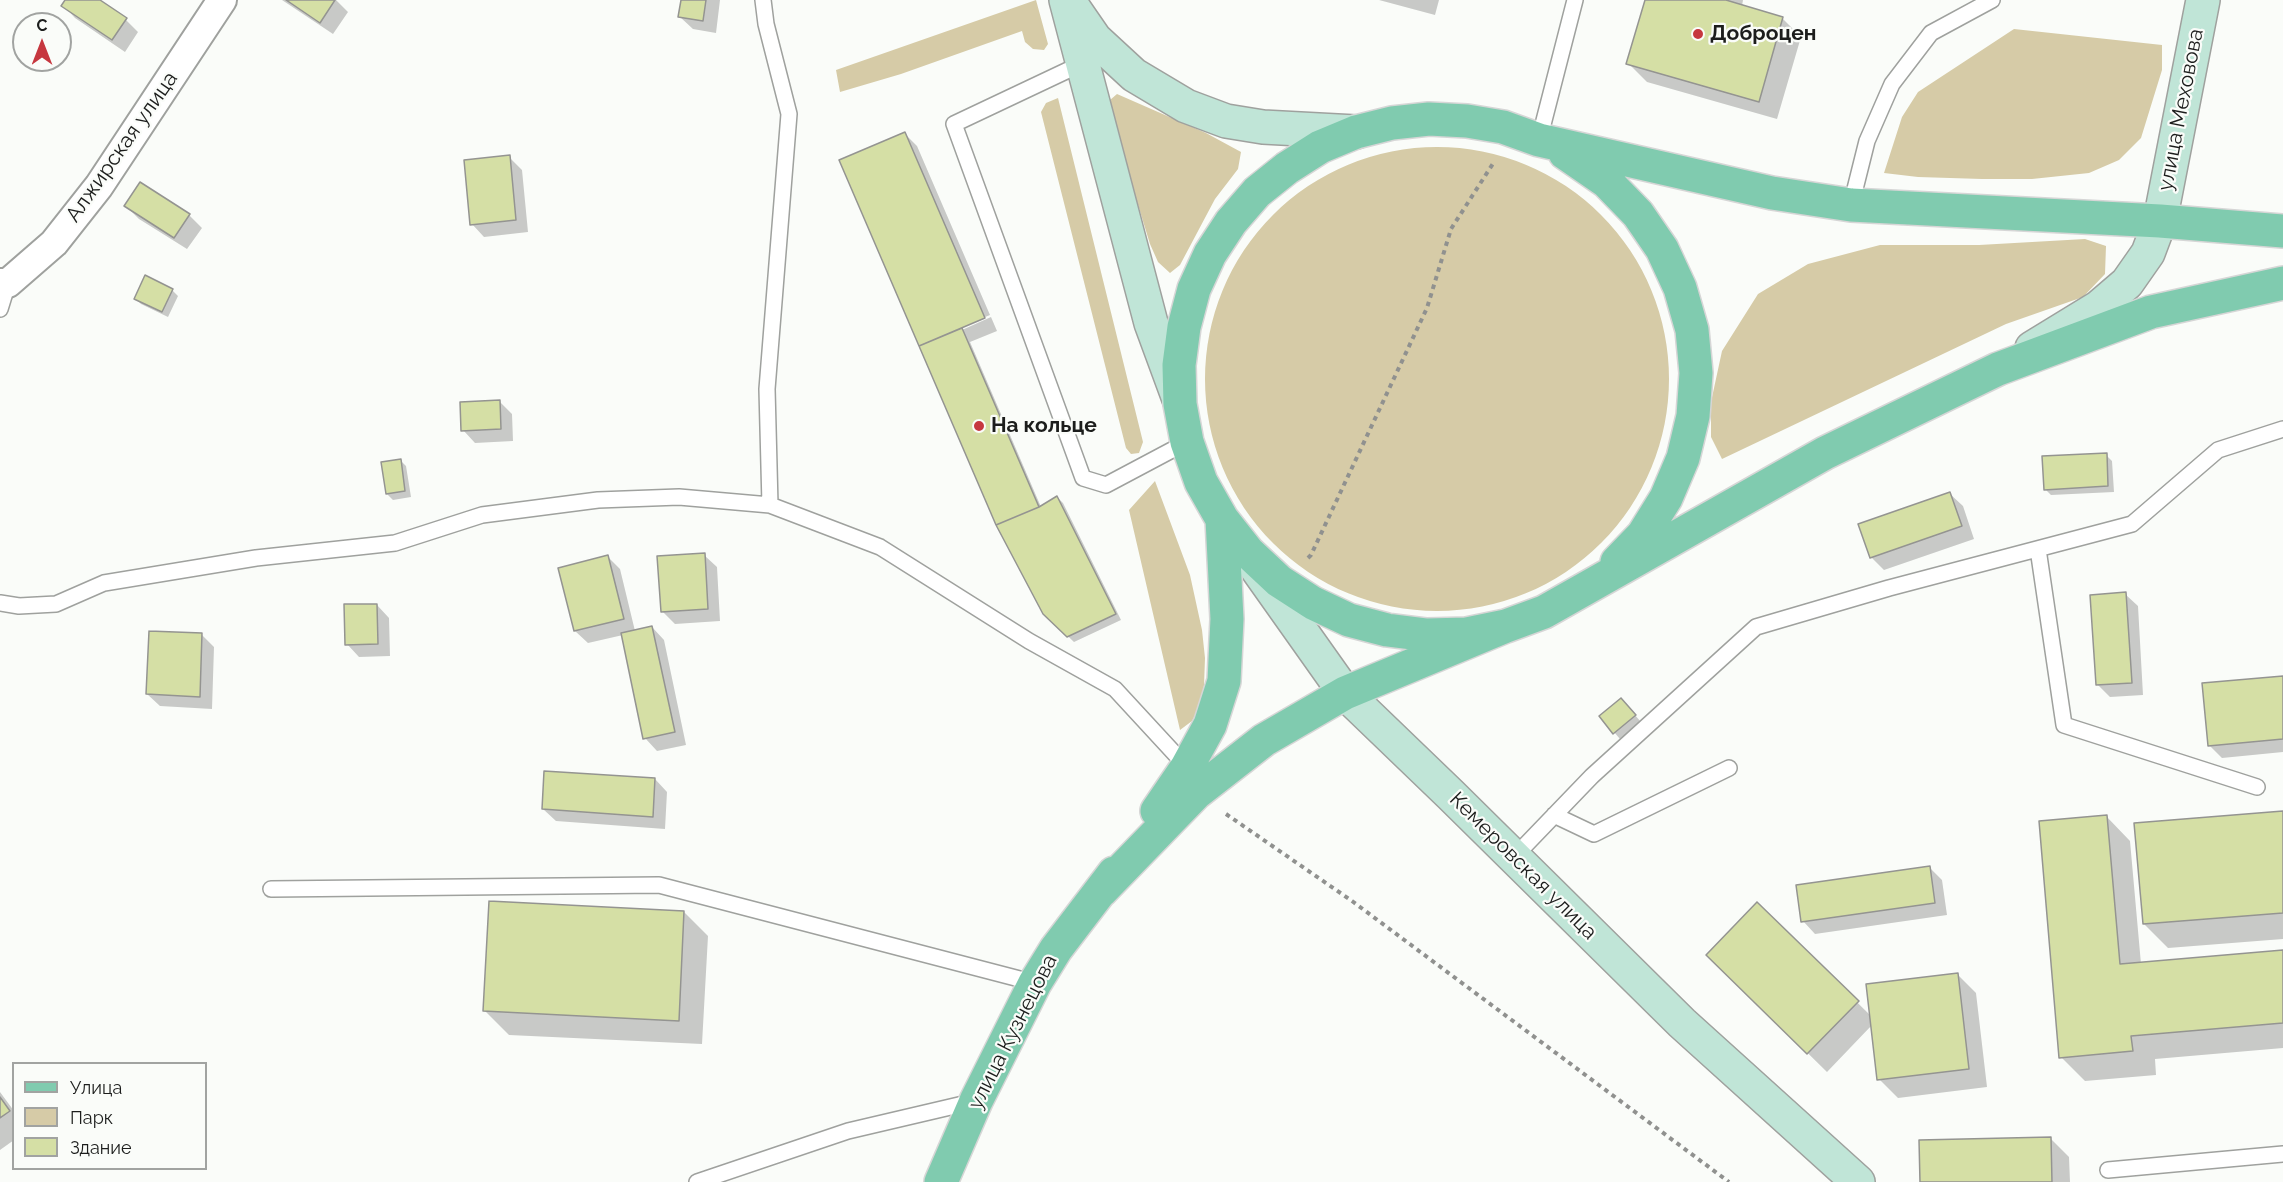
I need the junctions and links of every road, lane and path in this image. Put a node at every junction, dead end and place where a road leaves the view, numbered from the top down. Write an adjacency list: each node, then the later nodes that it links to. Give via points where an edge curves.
1 (222, 0): 14 (street, Алжирская улица, via 99,186 54,243)
2 (763, 0): 19 (lane, via 789,114 767,389)
3 (1067, 0): 7 (main road); 8 (main road, via 1095,39 1134,75 1186,106 1226,121 1263,127)
4 (1575, 0): 9 (lane)
5 (1992, 0): 10 (lane, via 1931,33 1892,84 1866,141)
6 (2203, 0): 11 (main road, улица Меховова)
7 (1083, 63): 16 (main road, via 1151,323); 18 (lane, via 954,124 1083,478 1106,484)
8 (1356, 132): 9 (main road, via 1429,119 1503,127); 16 (main road, via 1320,147 1257,192 1210,254 1194,289 1184,327 1179,365)
9 (1539, 140): 10 (main road, via 1772,193); 22 (path, via 1504,146 1451,229 1427,308 1311,555); 23 (main road, via 1607,182 1638,214 1662,249 1689,319 1696,373 1693,416 1683,458 1666,498 1643,535 1613,567)
10 (1851, 205): 11 (main road)
11 (2160, 221): 12 (main road); 15 (main road, улица Меховова, via 2148,253 2127,283 2099,307)
12 (2283, 231)
13 (2283, 283): 15 (main road, via 2151,312)
14 (3, 292)
15 (1998, 369): 23 (main road, via 1826,453)
16 (1180, 404): 18 (main road)
17 (2283, 429): 21 (lane, via 2218,450 2132,524)
18 (1187, 442): 20 (main road)
19 (770, 505): 24 (lane, via 679,497 598,500 482,515 395,543 256,558 104,583 56,604); 28 (lane, via 880,547 1115,690)
20 (1222, 519): 22 (main road, via 1248,552); 26 (main road, Кемеровская улица); 28 (main road, via 1227,619 1224,681)
21 (2038, 549): 29 (lane, via 2064,725); 30 (lane, via 1756,627 1592,776)
22 (1279, 581): 25 (main road, via 1331,612 1387,630 1467,634)
23 (1579, 593): 25 (main road)
24 (0, 603)
25 (1506, 626): 26 (main road)
26 (1345, 693): 28 (main road); 31 (main road, Кемеровская улица)
27 (1729, 768): 30 (lane, via 1594,834)
28 (1192, 780): 33 (main road, улица Кузнецова, via 1056,949); 39 (path)
29 (2257, 787)
30 (1554, 816): 31 (lane)
31 (1514, 857): 40 (main road, Кемеровская улица, via 1682,1023)
32 (271, 889): 33 (lane, via 659,885)
33 (1035, 983): 34 (main road, улица Кузнецова)
34 (976, 1101): 37 (lane, via 848,1131); 38 (main road, улица Кузнецова)
35 (2283, 1154): 36 (lane)
36 (2108, 1170)
37 (697, 1182)
38 (942, 1182)
39 (1729, 1182)
40 (1858, 1182)

